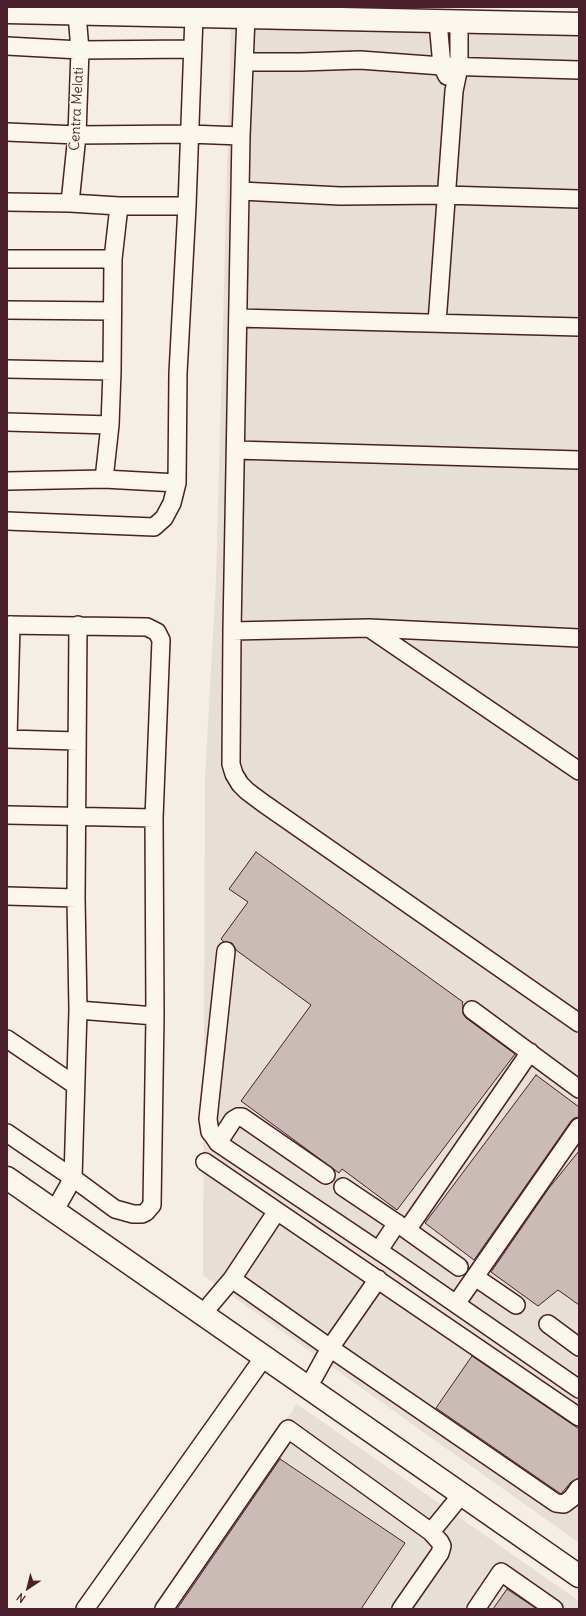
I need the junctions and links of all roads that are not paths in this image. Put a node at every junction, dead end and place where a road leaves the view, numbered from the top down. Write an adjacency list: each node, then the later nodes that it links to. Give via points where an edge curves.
1 (7, 12): 2 (main road)
2 (77, 14): 3 (main road); 10 (street, Centra Melati)
3 (194, 16): 4 (main road); 9 (street)
4 (246, 17): 5 (main road); 11 (street)
5 (438, 22): 6 (main road); 12 (street)
6 (459, 22): 7 (main road); 13 (street)
7 (579, 24)
8 (7, 46): 10 (street)
9 (193, 49): 10 (street); 17 (street)
10 (80, 50): 18 (street, Centra Melati)
11 (244, 62): 12 (street, via 360,60); 19 (street)
12 (442, 66): 13 (street); 15 (street)
13 (459, 67): 14 (street); 15 (street)
14 (579, 70)
15 (454, 91): 21 (street)
16 (7, 132): 18 (street)
17 (189, 134): 18 (street); 19 (street); 26 (street)
18 (77, 135): 24 (street, Centra Melati)
19 (241, 136): 20 (street)
20 (241, 191): 21 (street, via 340,196); 31 (street)
21 (445, 195): 22 (street); 32 (street)
22 (579, 199)
23 (7, 202): 24 (street)
24 (70, 203): 25 (street)
25 (119, 206): 26 (street); 27 (street)
26 (187, 206): 42 (street, via 178,373)
27 (113, 258): 28 (street); 30 (street)
28 (7, 259)
29 (7, 310): 30 (street)
30 (112, 311): 35 (street)
31 (238, 318): 32 (street); 38 (street)
32 (437, 323): 33 (street)
33 (579, 327)
34 (7, 369): 35 (street)
35 (112, 372): 37 (street)
36 (7, 422): 37 (street)
37 (110, 425): 40 (street)
38 (236, 450): 39 (street); 47 (street)
39 (579, 460)
40 (104, 479): 41 (street); 42 (street)
41 (7, 481)
42 (177, 483): 43 (street, via 168,512 154,527)
43 (7, 521)
44 (9, 625): 45 (street); 49 (street)
45 (78, 625): 50 (street); 54 (street, via 147,627 160,636)
46 (369, 628): 47 (street); 48 (street); 51 (street)
47 (232, 631): 61 (street, via 232,764 240,784 263,803)
48 (579, 638)
49 (8, 739): 50 (street)
50 (77, 741): 53 (street)
51 (579, 771)
52 (7, 815): 53 (street)
53 (77, 817): 54 (street); 56 (street)
54 (154, 818): 60 (street)
55 (7, 896): 56 (street)
56 (76, 898): 58 (street)
57 (226, 952): 68 (street, via 208,1119 210,1132)
58 (78, 1010): 60 (street); 64 (street)
59 (472, 1010): 63 (street)
60 (155, 1016): 73 (street, via 152,1205 142,1214 123,1212)
61 (579, 1023)
62 (7, 1039): 64 (street)
63 (530, 1052): 65 (street); 77 (street)
64 (75, 1085): 73 (street)
65 (579, 1089)
66 (579, 1127): 80 (street)
67 (7, 1133): 73 (street)
68 (218, 1143): 71 (street, via 233,1120 238,1116 242,1117); 78 (street)
69 (205, 1162): 76 (street)
70 (7, 1164): 75 (main road)
71 (326, 1175)
72 (7, 1178): 89 (main road)
73 (73, 1178): 75 (street)
74 (343, 1187): 77 (street)
75 (60, 1201): 84 (main road)
76 (277, 1211): 81 (street); 82 (street)
77 (402, 1227): 78 (street); 79 (street)
78 (379, 1250): 83 (street)
79 (459, 1267)
80 (475, 1277): 83 (street); 85 (street)
81 (232, 1279): 84 (street); 88 (street)
82 (378, 1279): 88 (street); 92 (street)
83 (456, 1304): 91 (street)
84 (210, 1305): 90 (main road)
85 (516, 1305)
86 (548, 1324): 87 (street)
87 (579, 1347)
88 (330, 1348): 90 (street); 93 (street, via 556,1503 564,1504)
89 (264, 1356): 94 (main road); 98 (street)
90 (314, 1377): 96 (main road)
91 (579, 1389)
92 (579, 1417)
93 (579, 1488)
94 (462, 1494): 95 (street); 97 (main road)
95 (431, 1532): 99 (street, via 288,1429); 100 (street, via 440,1542 442,1549)
96 (579, 1561)
97 (579, 1576)
98 (85, 1609)
99 (164, 1609)
100 (401, 1609)
101 (476, 1609): 102 (street, via 501,1572)
102 (554, 1609)

